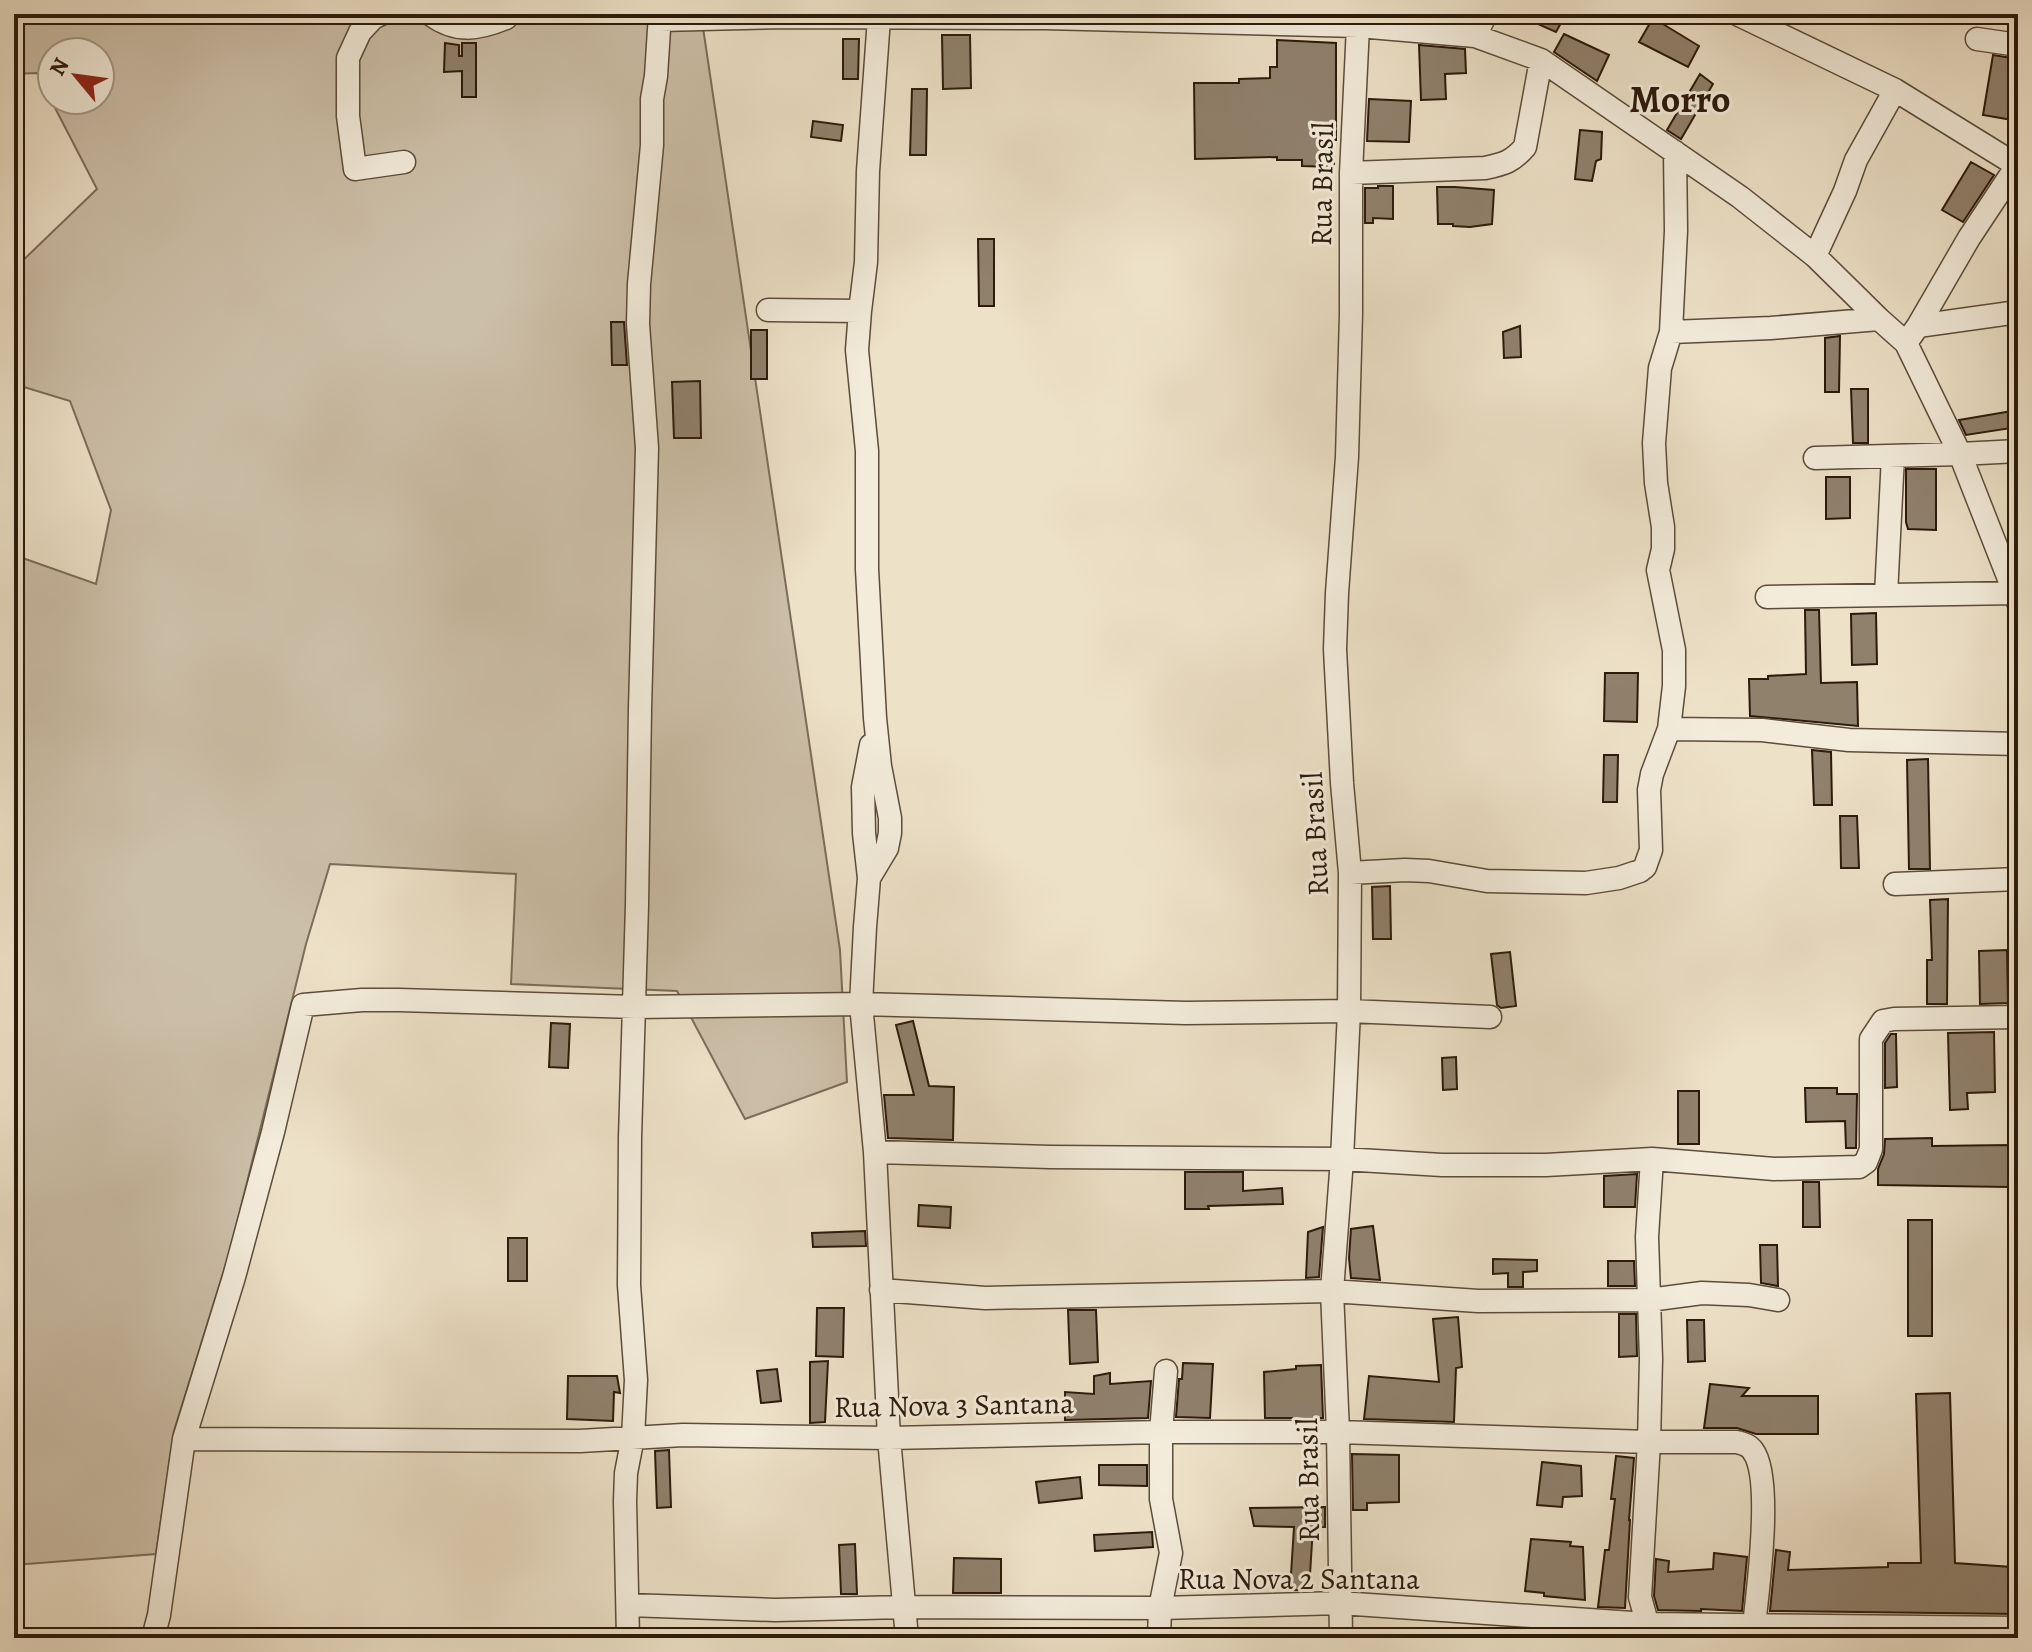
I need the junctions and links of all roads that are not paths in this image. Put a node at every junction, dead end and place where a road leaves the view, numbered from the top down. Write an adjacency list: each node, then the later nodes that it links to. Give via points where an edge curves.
1 (381, 14): 17 (street, via 360,32 348,58 355,169)
2 (430, 14): 8 (street, via 458,29)
3 (1486, 14): 11 (street)
4 (1737, 14): 15 (street)
5 (1045, 16): 7 (street); 9 (street)
6 (660, 17): 9 (street); 40 (street, via 639,284 647,448)
7 (1181, 17): 10 (street)
8 (506, 18)
9 (879, 18): 22 (street)
10 (1358, 26): 11 (street); 19 (street, Rua Brasil)
11 (1475, 36): 14 (street)
12 (1977, 39): 13 (street)
13 (2018, 45)
14 (1541, 60): 16 (street); 19 (street, via 1525,147 1516,157 1485,168)
15 (1895, 90): 18 (street); 20 (street, via 1856,160)
16 (1675, 152): 20 (street); 25 (street)
17 (404, 162)
18 (2018, 165): 26 (street)
19 (1351, 173): 36 (street, Rua Brasil, via 1347,457 1335,649)
20 (1815, 256): 24 (street)
21 (768, 310): 22 (street)
22 (860, 311): 39 (street, via 857,350 867,451 875,718 890,818 887,848 869,878)
23 (2018, 312): 26 (street)
24 (1879, 319): 25 (street); 26 (street)
25 (1671, 332): 34 (street, via 1660,368 1654,443 1663,527 1658,570 1674,650)
26 (1912, 334): 28 (street)
27 (2018, 451): 28 (street)
28 (1960, 454): 29 (street); 32 (street)
29 (1893, 456): 30 (street); 31 (street)
30 (1815, 458)
31 (1886, 595): 32 (street); 33 (street)
32 (2017, 596)
33 (1767, 597)
34 (1669, 729): 35 (street); 36 (street, via 1652,774 1651,850 1640,871 1586,883 1487,881 1417,871)
35 (2018, 744)
36 (1350, 873): 41 (street, Rua Brasil)
37 (2018, 879): 38 (street)
38 (1895, 884)
39 (861, 1004): 40 (street); 41 (street, via 1186,1013); 44 (street)
40 (635, 1007): 54 (street, via 629,1231 636,1380); 56 (street, via 399,1000 303,1005 234,1277)
41 (1349, 1011): 42 (street); 45 (street, Rua Brasil)
42 (1490, 1017)
43 (2018, 1017): 46 (street, via 1883,1021 1871,1039 1871,1149 1859,1167 1774,1169)
44 (875, 1152): 45 (street); 47 (street)
45 (1342, 1159): 46 (street, via 1442,1165); 48 (street, Rua Brasil)
46 (1652, 1159): 49 (street)
47 (881, 1290): 48 (street, via 985,1298); 55 (street)
48 (1332, 1291): 49 (street, via 1478,1301); 53 (street, Rua Brasil)
49 (1649, 1300): 50 (street, via 1702,1293); 57 (street)
50 (1778, 1300)
51 (1166, 1371): 52 (street)
52 (1161, 1432): 53 (street, Rua Nova 3 Santana); 55 (street, Rua Nova 3 Santana); 61 (street, via 1161,1499 1171,1553)
53 (1338, 1432): 57 (street, Rua Nova 3 Santana); 58 (street, Rua Brasil)
54 (633, 1437): 55 (street, Rua Nova 3 Santana); 56 (street, Rua Nova 3 Santana); 59 (street, via 625,1487)
55 (889, 1438): 60 (street)
56 (184, 1439): 65 (street)
57 (1649, 1442): 62 (street, Rua Nova 3 Santana, via 1724,1441 1753,1450 1764,1521); 64 (street, via 1640,1597)
58 (1340, 1603): 61 (street, Rua Nova 2 Santana); 64 (street, Rua Nova 2 Santana); 69 (street, Rua Brasil)
59 (628, 1605): 60 (street, Rua Nova 2 Santana); 66 (street)
60 (905, 1607): 61 (street, Rua Nova 2 Santana); 67 (street)
61 (1160, 1608): 68 (street)
62 (1754, 1625): 63 (street, Rua Nova 2 Santana); 64 (street, Rua Nova 2 Santana)
63 (2018, 1628)
64 (1649, 1631)
65 (153, 1638)
66 (628, 1638)
67 (907, 1638)
68 (1159, 1638)
69 (1341, 1638)

